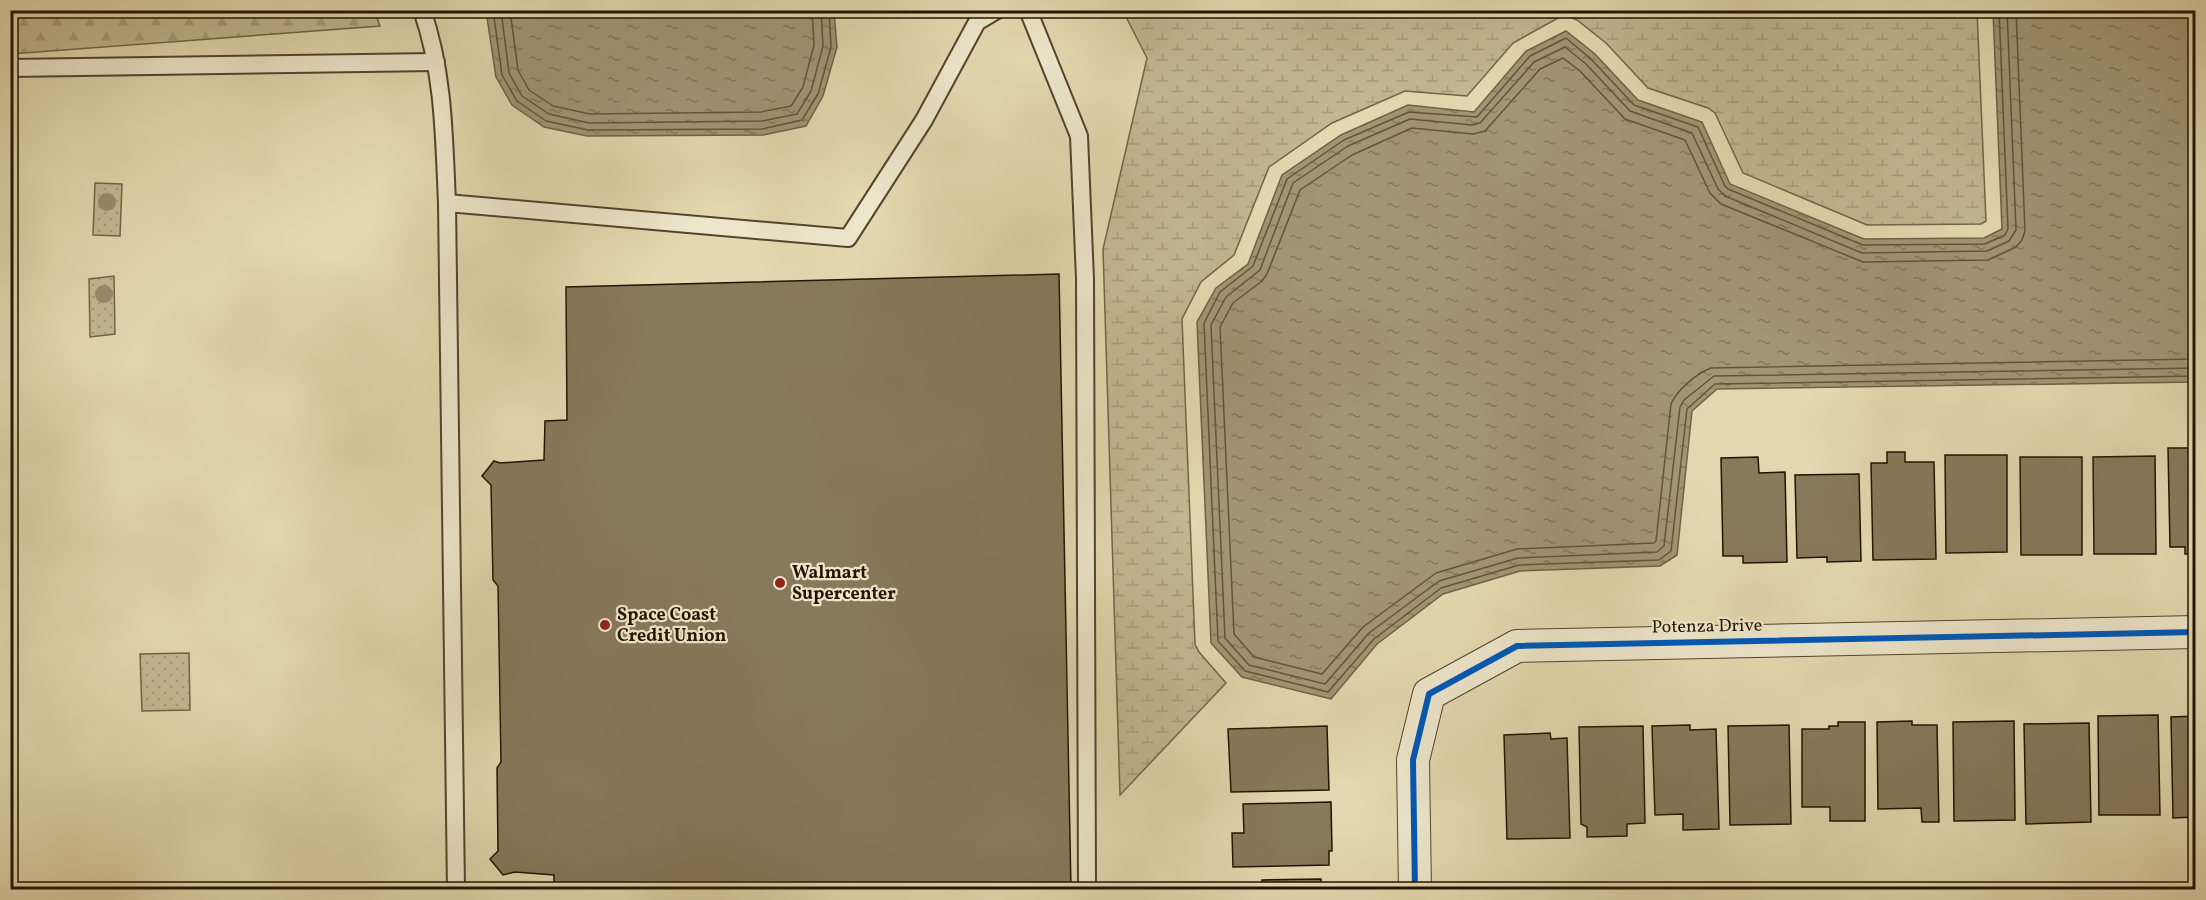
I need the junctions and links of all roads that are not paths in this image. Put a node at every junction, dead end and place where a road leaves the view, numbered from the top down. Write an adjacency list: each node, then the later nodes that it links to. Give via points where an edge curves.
1 (422, 10): 4 (lane)
2 (997, 10): 6 (lane, via 977,22 924,120 848,238)
3 (1028, 10): 9 (lane, via 1079,136 1085,279)
4 (436, 62): 5 (lane); 6 (lane, via 443,104)
5 (10, 68)
6 (447, 203): 8 (lane)
7 (2196, 632): 10 (street, Potenza Drive, via 1517,646 1429,694 1413,760)
8 (456, 890)
9 (1087, 890)
10 (1415, 890)

